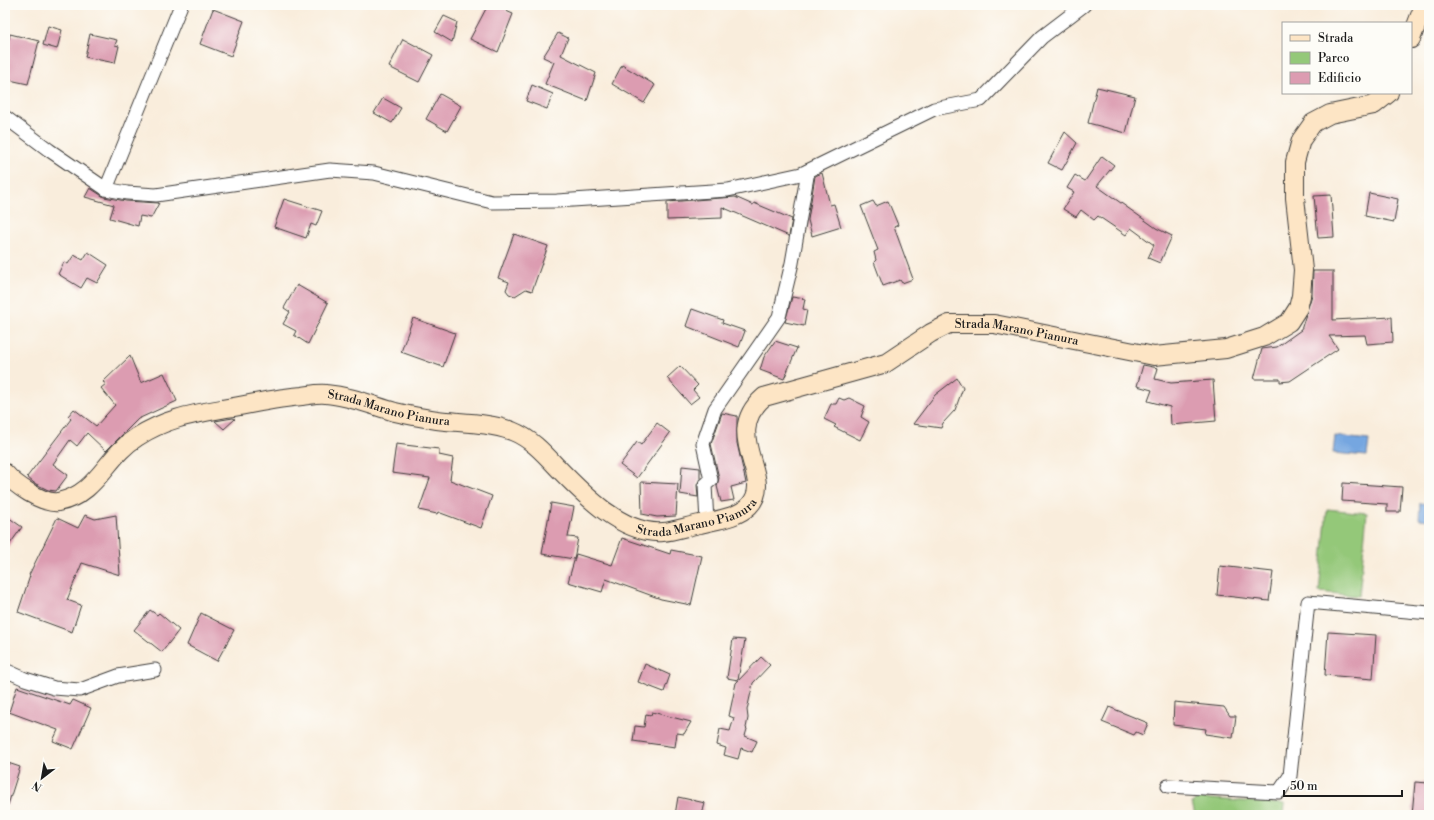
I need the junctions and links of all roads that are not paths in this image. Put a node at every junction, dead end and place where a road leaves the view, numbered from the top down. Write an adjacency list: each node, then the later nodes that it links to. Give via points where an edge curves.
1 (181, 5): 8 (street)
2 (1084, 5): 7 (street, via 1042,36 981,100 934,108)
3 (1424, 5): 4 (street)
4 (1412, 36)
5 (1388, 94): 10 (street, Strada Marano Pianura, via 1374,104 1330,114 1313,123 1301,140 1295,162 1295,198 1303,270 1298,308 1289,322 1264,337 1226,349 1154,356 994,324 949,324 886,363 764,397 754,405 745,429 758,487 750,505 738,514)
6 (5, 117): 8 (street)
7 (808, 171): 8 (street, via 728,190 557,201 492,202 374,173 330,170 156,195); 10 (street, via 792,263 779,317 715,409 703,444 711,480 705,485)
8 (106, 189)
9 (5, 473): 10 (street, Strada Marano Pianura, via 38,497 55,502 75,497 89,488 129,443 167,421 186,414 278,398 324,394 351,397 395,412 438,420 472,422 512,431 535,444 604,511 632,526 661,532)
10 (706, 522)
11 (1429, 613): 14 (street, via 1308,602 1290,776 1285,785 1279,792)
12 (5, 670): 13 (street, via 54,688 80,690 118,676)
13 (155, 670)
14 (1168, 786)

